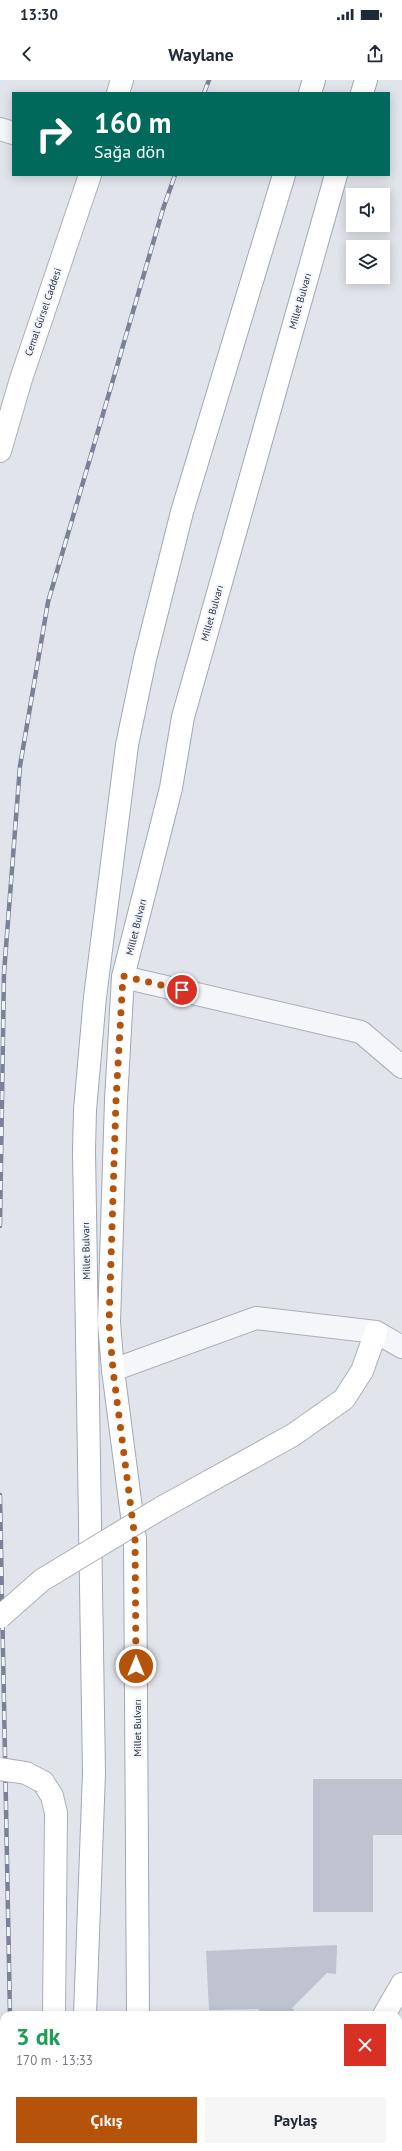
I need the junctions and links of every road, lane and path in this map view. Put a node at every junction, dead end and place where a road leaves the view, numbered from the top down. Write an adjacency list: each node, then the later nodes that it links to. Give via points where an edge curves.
1 (122, 80): 4 (main road)
2 (314, 80): 5 (main road)
3 (366, 80): 6 (main road)
4 (118, 92)
5 (310, 92)
6 (362, 92)
7 (0, 129): 8 (street)
8 (12, 133)
9 (90, 176): 12 (main road, Cemal Gürsel Caddesi, via 21,378)
10 (284, 176): 22 (main road, Millet Bulvarı, via 182,512 145,659 127,745 95,997 84,1150 94,1773)
11 (336, 176): 13 (main road, Millet Bulvarı, via 183,717 171,788)
12 (0, 451)
13 (123, 976): 14 (street, via 361,1032); 17 (main road, Millet Bulvarı, via 109,1323)
14 (402, 1067)
15 (376, 1332): 16 (street); 17 (street, via 256,1318); 18 (main road, bridge, via 362,1371 344,1399 293,1435 161,1508 42,1580)
16 (402, 1347)
17 (113, 1370): 23 (main road, Millet Bulvarı, via 135,1539)
18 (0, 1617)
19 (0, 1769): 21 (main road, bridge, via 26,1773 43,1782 52,1796 56,1813)
20 (402, 1984): 24 (main road)
21 (54, 2011)
22 (85, 2011)
23 (138, 2011)
24 (386, 2011)

